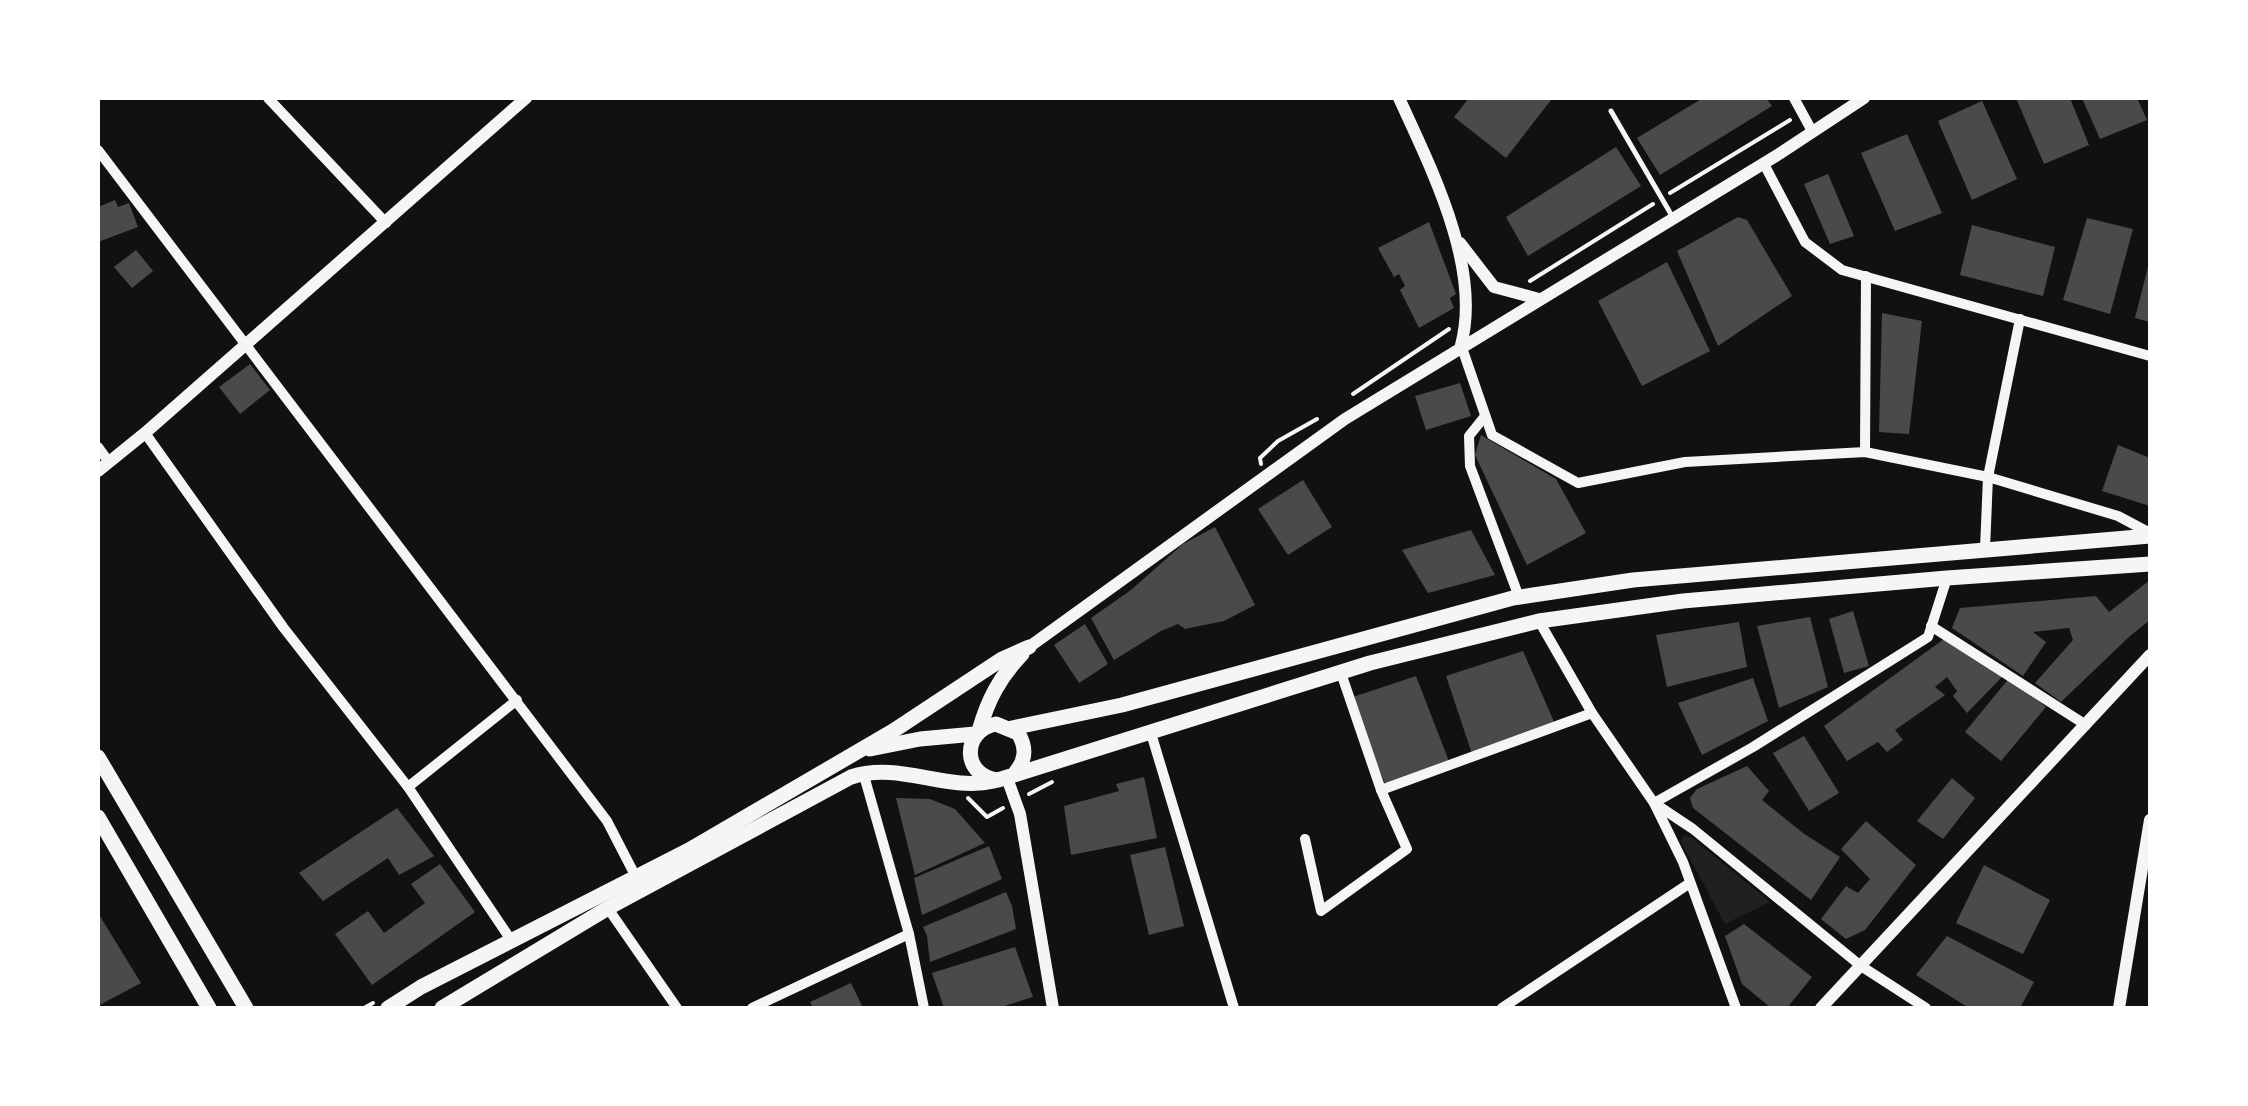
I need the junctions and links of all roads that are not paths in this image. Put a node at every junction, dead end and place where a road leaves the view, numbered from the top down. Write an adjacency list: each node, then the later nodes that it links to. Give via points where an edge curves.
1 (268, 98): 11 (street)
2 (526, 98): 11 (street)
3 (1399, 98): 12 (street)
4 (1794, 98): 7 (street)
5 (1864, 98): 7 (street)
6 (1611, 111): 10 (lane)
7 (1812, 131): 9 (street)
8 (98, 150): 16 (street)
9 (1764, 164): 10 (street); 13 (street, via 1805,242 1842,270)
10 (1672, 218): 14 (street)
11 (386, 222): 16 (street)
12 (1456, 237): 14 (street, via 1494,287); 17 (street, via 1467,304)
13 (1866, 276): 15 (street); 22 (street)
14 (1538, 299): 17 (street)
15 (2020, 319): 18 (street); 24 (street)
16 (244, 345): 20 (street); 35 (street)
17 (1461, 345): 19 (street); 32 (street, via 1344,419)
18 (2150, 356)
19 (1485, 416): 22 (street, via 1492,435 1578,484 1684,462); 29 (street, via 1469,436 1470,466)
20 (144, 433): 23 (street); 45 (street)
21 (98, 447): 23 (street)
22 (1864, 452): 24 (street)
23 (103, 466)
24 (1988, 477): 25 (street, via 2118,516); 26 (street)
25 (2150, 535): 26 (main road)
26 (1984, 549): 29 (main road, via 1633,580)
27 (2150, 564): 28 (main road)
28 (1946, 578): 30 (main road); 31 (street)
29 (1518, 597): 38 (main road, via 1122,705)
30 (1539, 621): 34 (main road); 36 (street)
31 (1931, 626): 37 (street); 47 (street, via 1928,638)
32 (1028, 647): 40 (main road, via 998,681); 41 (main road)
33 (2150, 655): 37 (street)
34 (1340, 672): 39 (main road); 46 (street)
35 (516, 700): 45 (street); 52 (street, via 607,821)
36 (1592, 713): 46 (street); 47 (street)
37 (2086, 724): 57 (street)
38 (1012, 728): 40 (main road, via 996,724); 44 (main road, via 1024,758)
39 (1150, 730): 44 (main road); 66 (street)
40 (977, 732): 41 (main road); 44 (main road, via 969,750 974,768 980,775)
41 (854, 753): 52 (main road)
42 (98, 758): 58 (main road)
43 (864, 772): 44 (main road, via 982,784); 52 (main road); 55 (street)
44 (1007, 777): 65 (street, via 1020,814)
45 (408, 787): 56 (street)
46 (1381, 790): 50 (street, via 1408,850 1321,911)
47 (1654, 804): 51 (street); 57 (street)
48 (98, 817): 59 (main road)
49 (2150, 820): 54 (street)
50 (1304, 839)
51 (1690, 883): 67 (street); 68 (street)
52 (639, 884): 53 (main road)
53 (605, 902): 56 (main road); 61 (main road); 62 (street)
54 (2144, 911): 71 (street)
55 (909, 934): 63 (street); 64 (street)
56 (511, 940): 60 (main road)
57 (1861, 966): 69 (street); 70 (street)
58 (247, 1006)
59 (208, 1007)
60 (388, 1008)
61 (442, 1008)
62 (678, 1008)
63 (752, 1008)
64 (924, 1008)
65 (1053, 1008)
66 (1234, 1008)
67 (1502, 1008)
68 (1736, 1008)
69 (1820, 1008)
70 (1926, 1008)
71 (2119, 1008)

